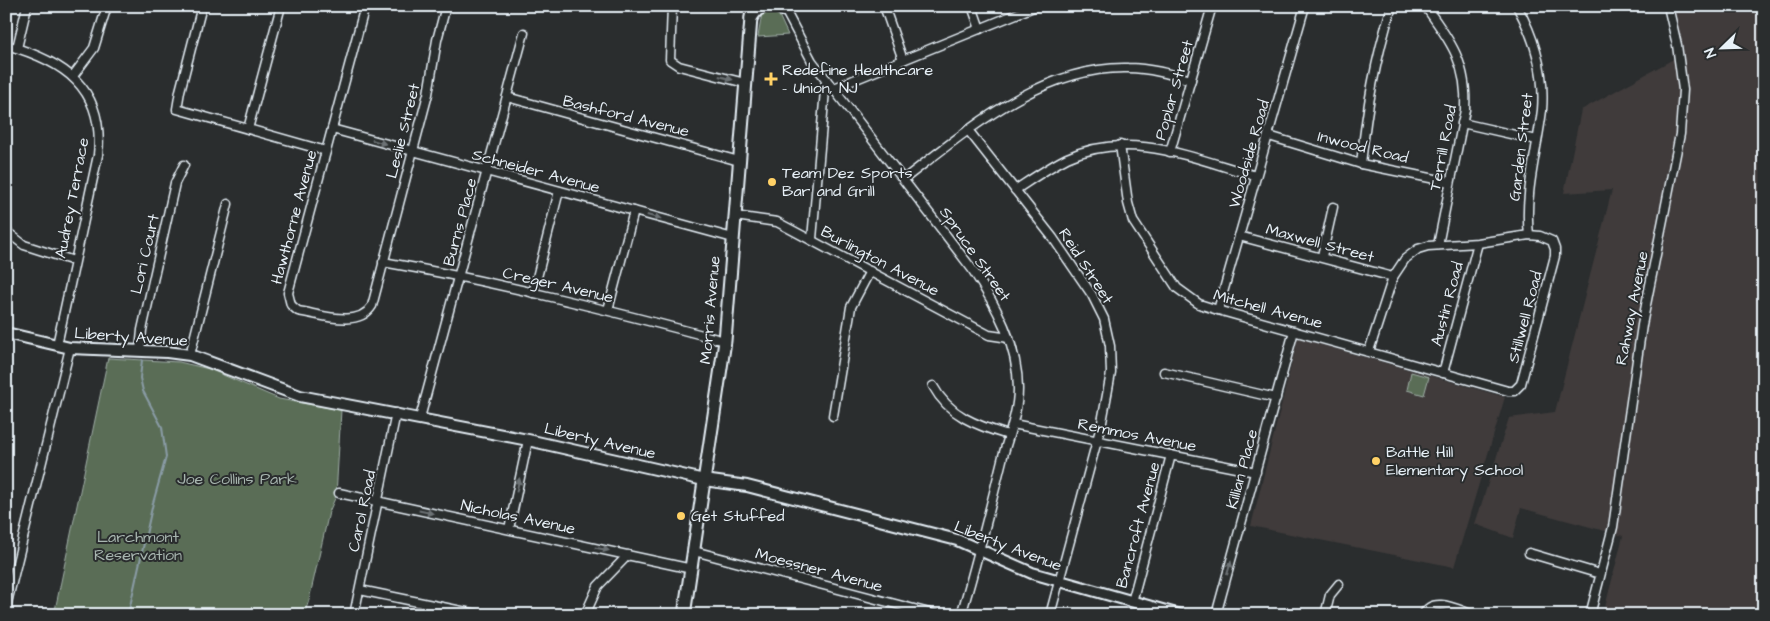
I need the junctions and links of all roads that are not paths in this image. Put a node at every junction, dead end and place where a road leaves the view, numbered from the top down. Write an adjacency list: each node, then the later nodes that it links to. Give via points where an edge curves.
1 (27, 6): 23 (street)
2 (107, 6): 25 (street, via 94,48)
3 (202, 6): 32 (street, via 176,107)
4 (281, 6): 32 (street)
5 (365, 6): 33 (street, Hawthorne Avenue)
6 (446, 6): 39 (street, Leslie Street)
7 (672, 6): 28 (street, one-way to 28, via 670,60 680,66)
8 (765, 6): 19 (main road)
9 (884, 6): 24 (street)
10 (972, 6): 20 (street)
11 (1036, 6): 20 (street)
12 (1212, 6): 27 (street, Poplar Street)
13 (1305, 6): 35 (street, Woodside Road)
14 (1392, 6): 42 (street, via 1368,98)
15 (1425, 6): 31 (street, Terrill Road, via 1450,40 1462,70 1466,100)
16 (1517, 6): 36 (street, Garden Street, via 1531,34 1540,70 1542,108)
17 (1668, 6): 102 (street, Rahway Avenue, via 1683,90 1680,134 1642,325 1613,528)
18 (781, 7): 26 (street, Spruce Street, via 803,47)
19 (751, 12): 28 (main road, Morris Avenue)
20 (980, 29): 24 (street)
21 (524, 33): 30 (street, Burns Place)
22 (6, 44): 23 (street, Audrey Terrace)
23 (17, 48): 25 (street, Audrey Terrace, via 50,60)
24 (903, 60): 29 (street)
25 (73, 76): 62 (street, Audrey Terrace, via 93,107 99,135 98,155)
26 (826, 79): 29 (street, Spruce Street); 58 (street)
27 (1191, 80): 34 (street, via 1147,70 1098,70 1036,90); 40 (street, Poplar Street)
28 (745, 84): 41 (main road, Morris Avenue)
29 (834, 88): 46 (street, Spruce Street)
30 (507, 97): 41 (street, Bashford Avenue); 44 (street, Burns Place)
31 (1462, 123): 36 (street); 47 (street, Terrill Road)
32 (248, 129): 38 (street)
33 (332, 129): 38 (street, Hawthorne Avenue); 39 (street, Schneider Avenue, one-way to 39)
34 (968, 130): 46 (street); 48 (street, Reid Street)
35 (1269, 136): 42 (street, Inwood Road); 45 (street, Woodside Road)
36 (1537, 140): 56 (street, Garden Street, via 1527,205)
37 (1120, 145): 40 (street); 48 (street, via 1068,158); 69 (street, Mitchell Avenue, via 1133,221 1177,288 1198,304)
38 (326, 151): 63 (street, Hawthorne Avenue, via 288,293 289,302 298,310 350,318 364,316 372,306)
39 (412, 152): 44 (street, Schneider Avenue); 63 (street, Leslie Street)
40 (1170, 152): 45 (street)
41 (739, 161): 53 (main road, Morris Avenue)
42 (1361, 164): 47 (street, Inwood Road)
43 (184, 165): 76 (street, Lori Court, via 175,183)
44 (487, 172): 49 (street, Schneider Avenue); 65 (street, Burns Place)
45 (1256, 176): 55 (street, Woodside Road)
46 (904, 179): 72 (street, Spruce Street, via 993,300)
47 (1450, 182): 60 (street, Terrill Road)
48 (1015, 190): 90 (street, Reid Street, via 1092,295 1104,320 1111,366)
49 (559, 191): 52 (street, Schneider Avenue); 67 (street)
50 (228, 204): 78 (street)
51 (1333, 207): 61 (street)
52 (634, 212): 57 (street, Schneider Avenue, one-way to 57); 68 (street)
53 (735, 216): 57 (main road, Morris Avenue); 58 (street, Burlington Avenue, via 777,222)
54 (6, 231): 62 (street, via 24,245)
55 (1239, 236): 61 (street, Maxwell Street); 69 (street, Woodside Road)
56 (1529, 236): 59 (street); 82 (street, Stillwell Road, via 1547,237 1556,249 1521,384 1514,391)
57 (733, 238): 73 (main road, Morris Avenue)
58 (812, 239): 64 (street, Burlington Avenue)
59 (1478, 243): 60 (street); 80 (street, Austin Road)
60 (1438, 245): 66 (street, via 1422,247 1408,255)
61 (1322, 256): 66 (street, Maxwell Street)
62 (74, 261): 74 (street, Audrey Terrace)
63 (383, 262): 65 (street, Creger Avenue)
64 (870, 272): 72 (street, Burlington Avenue, via 989,335); 85 (street, via 851,307)
65 (460, 275): 67 (street, Creger Avenue); 86 (street, Burns Place)
66 (1393, 277): 77 (street)
67 (533, 293): 68 (street, Creger Avenue)
68 (608, 310): 73 (street, Creger Avenue)
69 (1218, 310): 70 (street, Mitchell Avenue)
70 (1294, 331): 77 (street, Mitchell Avenue); 83 (street, Killian Place)
71 (6, 333): 74 (street, Liberty Avenue)
72 (1009, 338): 87 (street, Spruce Street, via 1018,388)
73 (725, 341): 93 (main road, Morris Avenue)
74 (57, 345): 75 (street, Liberty Avenue)
75 (70, 348): 76 (street, Liberty Avenue); 107 (street)
76 (140, 351): 78 (street, Liberty Avenue)
77 (1369, 351): 80 (street, Mitchell Avenue)
78 (190, 355): 84 (street, Liberty Avenue, via 300,396)
79 (1164, 372): 83 (street)
80 (1443, 373): 82 (street, Mitchell Avenue)
81 (933, 386): 88 (street, via 940,400 975,426)
82 (1508, 391)
83 (1276, 398): 92 (street, Killian Place)
84 (396, 413): 86 (street, Liberty Avenue); 95 (street, Carol Road)
85 (833, 416)
86 (420, 418): 89 (street, Liberty Avenue)
87 (1013, 424): 88 (street, Spruce Street); 90 (street, Remmos Avenue)
88 (1008, 435): 97 (street, Spruce Street)
89 (528, 440): 93 (street, Liberty Avenue); 96 (street, one-way to 89)
90 (1096, 442): 91 (street, Remmos Avenue); 103 (street, Reid Street)
91 (1171, 455): 92 (street, Remmos Avenue); 106 (street, Bancroft Avenue)
92 (1256, 472): 116 (street, Killian Place, one-way to 92)
93 (704, 480): 97 (street, Liberty Avenue, via 747,486 957,540); 98 (main road, Morris Avenue)
94 (339, 493): 95 (street, Nicholas Avenue)
95 (378, 502): 96 (street, Nicholas Avenue, one-way to 96); 105 (street, Carol Road)
96 (509, 529): 100 (street, Nicholas Avenue, one-way to 100)
97 (981, 550): 103 (street, Liberty Avenue); 113 (street, Spruce Street)
98 (694, 551): 101 (main road, Morris Avenue); 112 (street, Moessner Avenue)
99 (1529, 553): 102 (street)
100 (628, 555): 101 (street, Nicholas Avenue); 110 (street, via 598,586)
101 (692, 569): 111 (main road, Morris Avenue)
102 (1600, 574): 120 (street, Rahway Avenue)
103 (1058, 582): 106 (street, Liberty Avenue); 114 (street, Reid Street)
104 (1339, 584): 117 (street, via 1330,595)
105 (360, 590): 108 (street, Carol Road); 109 (street)
106 (1132, 602): 115 (street, Liberty Avenue)
107 (6, 607)
108 (354, 615)
109 (481, 615)
110 (585, 615)
111 (684, 615)
112 (937, 615)
113 (961, 615)
114 (1050, 615)
115 (1180, 615)
116 (1216, 615)
117 (1325, 615)
118 (1423, 615): 119 (street, via 1429,607 1439,604)
119 (1474, 615)
120 (1590, 615)

